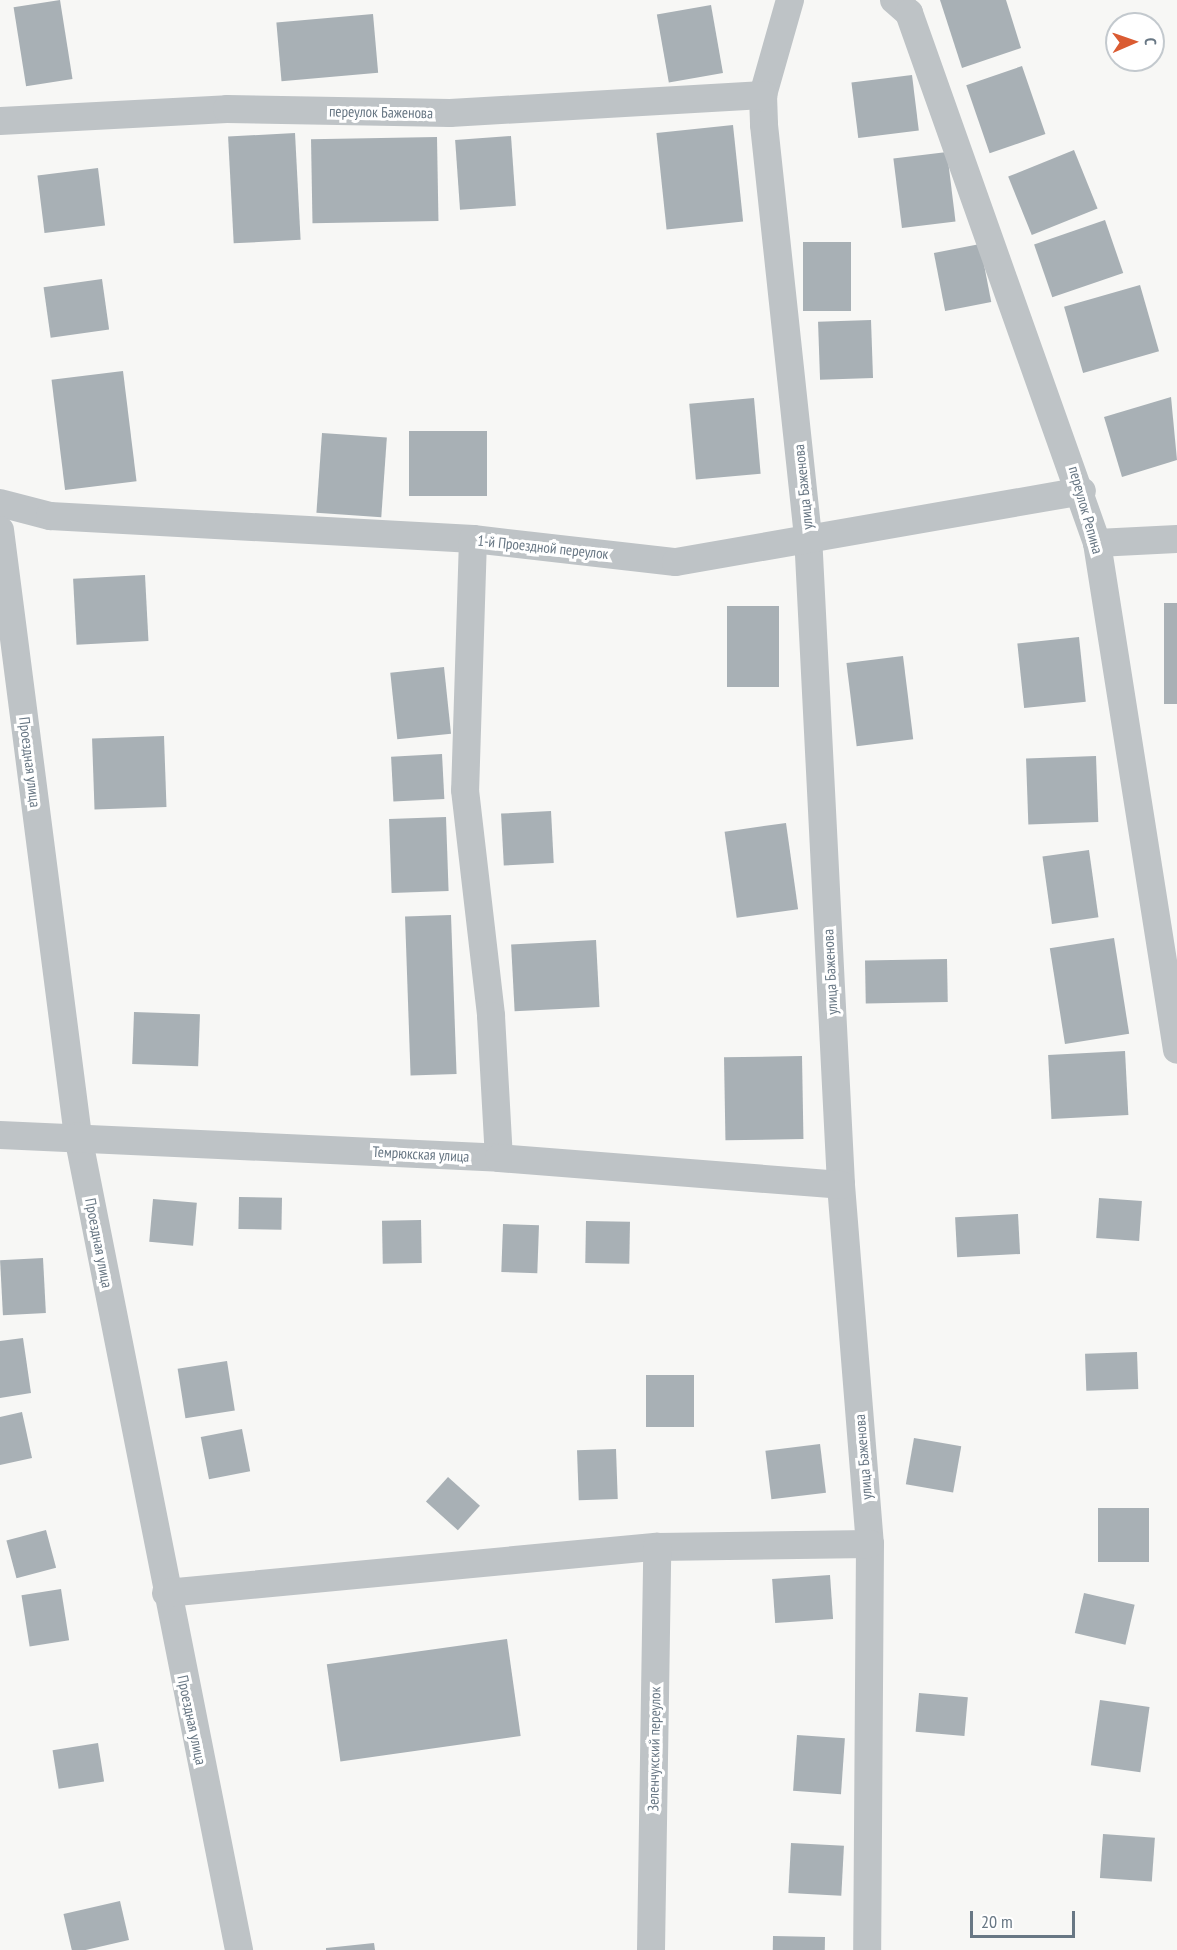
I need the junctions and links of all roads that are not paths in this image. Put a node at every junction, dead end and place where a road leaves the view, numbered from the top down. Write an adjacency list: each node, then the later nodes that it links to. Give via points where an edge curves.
1 (790, 0): 3 (street, улица Баженова)
2 (894, 0): 5 (street, переулок Репина, via 909,14)
3 (763, 95): 4 (street, переулок Баженова, via 450,113 227,109); 8 (street, улица Баженова)
4 (0, 121)
5 (1082, 491): 8 (street, 1-й Проездной переулок); 11 (street, переулок Репина)
6 (0, 503): 10 (street, 1-й Проездной переулок, via 50,516)
7 (0, 530): 14 (street, Проездная улица)
8 (808, 535): 10 (street, 1-й Проездной переулок, via 676,562); 16 (street, улица Баженова)
9 (1177, 539): 11 (street)
10 (473, 540): 15 (street, via 465,790 491,1016)
11 (1097, 543): 12 (street, переулок Репина)
12 (1177, 1050)
13 (0, 1135): 14 (street, Темрюкская улица)
14 (78, 1136): 15 (street, Темрюкская улица); 19 (street, Проездная улица)
15 (499, 1158): 16 (street, Темрюкская улица)
16 (841, 1185): 17 (street, улица Баженова)
17 (870, 1544): 18 (street); 22 (street, улица Баженова)
18 (657, 1547): 19 (street); 21 (street, Зеленчукский переулок)
19 (166, 1593): 20 (street, Проездная улица)
20 (239, 1950)
21 (651, 1950)
22 (867, 1950)

